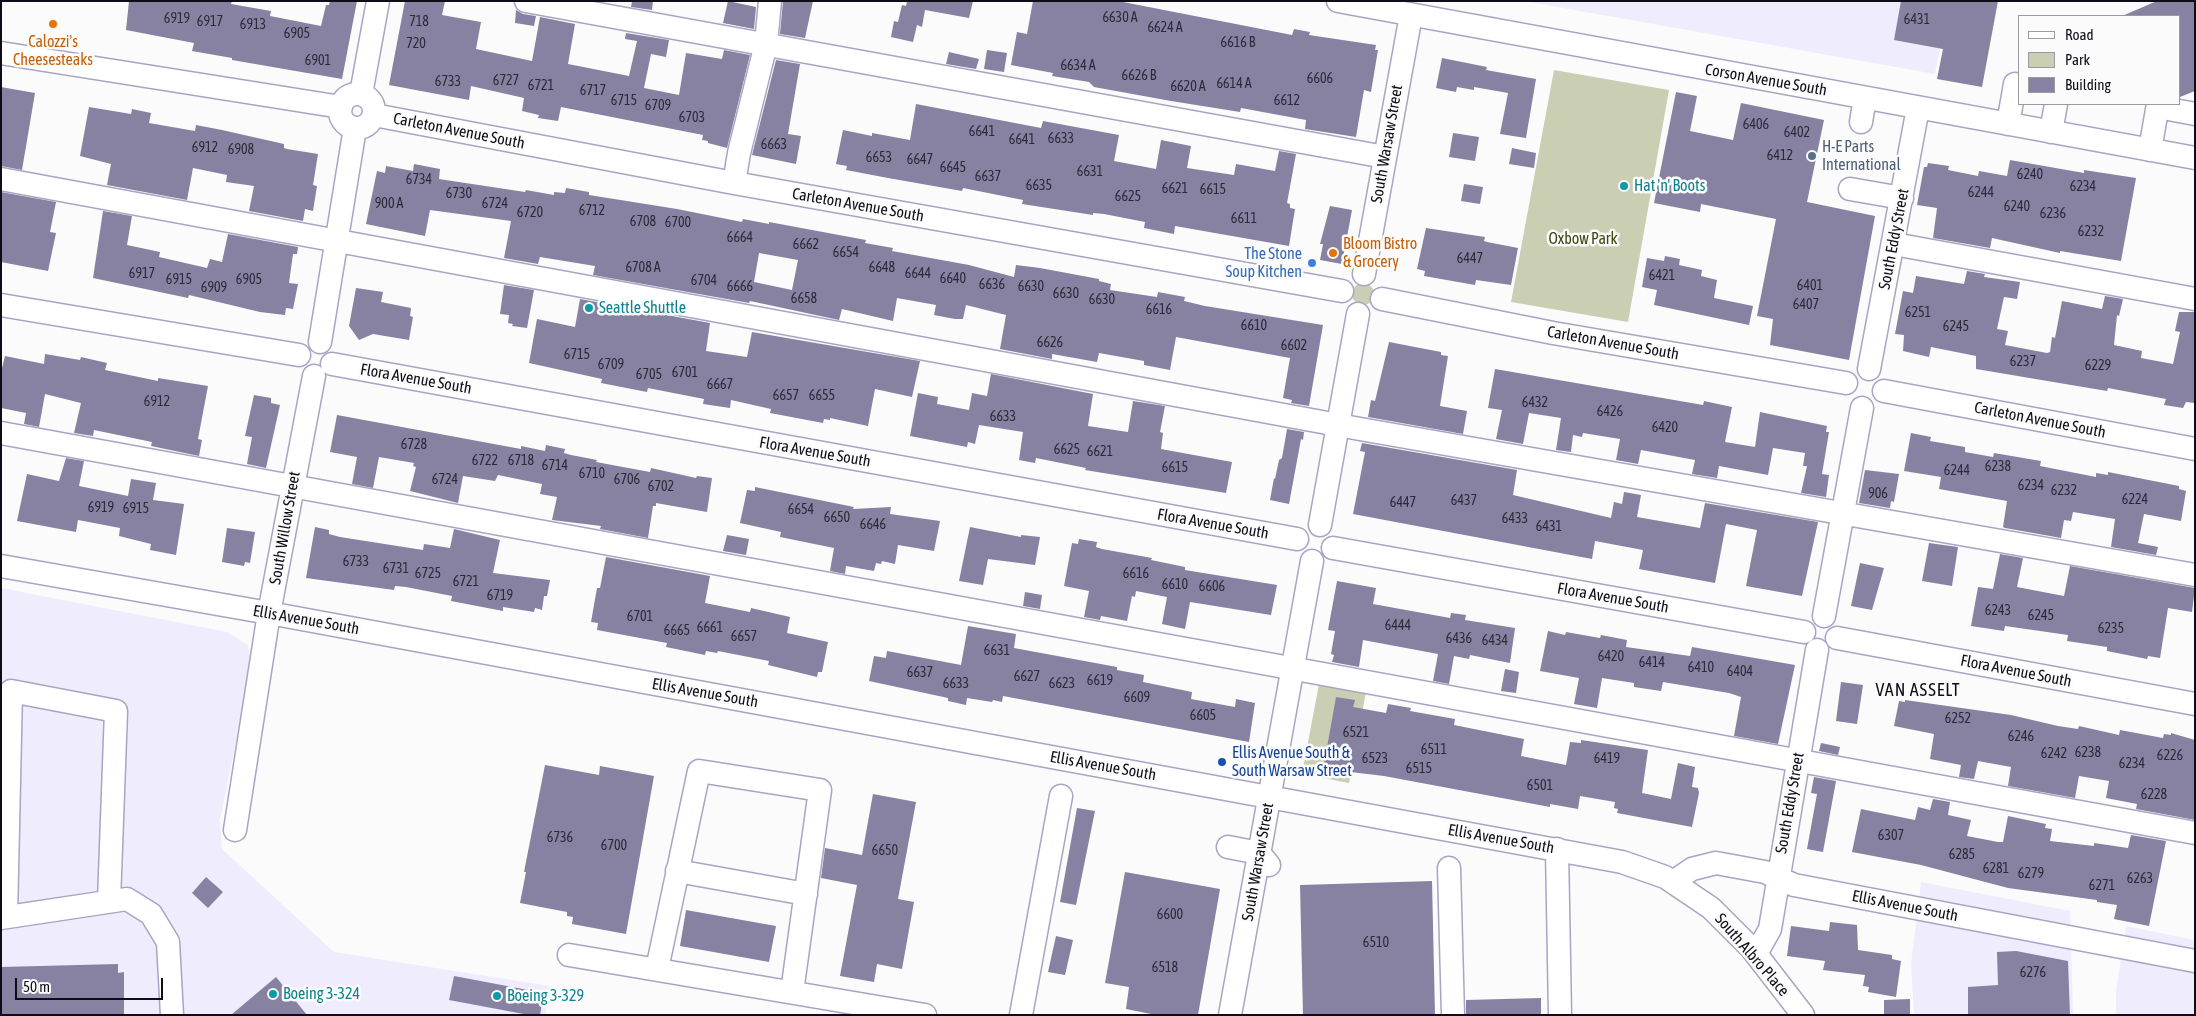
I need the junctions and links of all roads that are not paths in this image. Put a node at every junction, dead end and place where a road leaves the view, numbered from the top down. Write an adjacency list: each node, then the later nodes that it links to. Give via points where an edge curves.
1 (378, 1): 9 (street)
2 (526, 1): 6 (street)
3 (770, 1): 6 (street)
4 (1338, 1): 5 (street, Corson Avenue South)
5 (1411, 15): 10 (street, Corson Avenue South); 22 (street, South Warsaw Street)
6 (766, 44): 22 (street); 25 (street)
7 (1, 53): 13 (street)
8 (2015, 84): 18 (street)
9 (361, 94): 13 (street, via 347,97); 16 (street, via 372,102)
10 (1865, 98): 14 (street, Corson Avenue South); 17 (street)
11 (2056, 105): 20 (street)
12 (2158, 105): 15 (street); 21 (street)
13 (341, 107): 19 (street, via 343,121)
14 (1918, 108): 18 (street, Corson Avenue South); 27 (street, South Eddy Street)
15 (2195, 114)
16 (374, 115): 19 (street, via 364,127); 25 (street, Carleton Avenue South)
17 (1861, 122)
18 (2008, 124): 20 (street, Corson Avenue South)
19 (355, 128): 28 (street)
20 (2051, 132): 21 (street, Corson Avenue South)
21 (2150, 150): 23 (street, Corson Avenue South)
22 (1385, 157): 30 (street, South Warsaw Street)
23 (2195, 158)
24 (1, 179): 28 (street)
25 (734, 183): 31 (street, Carleton Avenue South)
26 (1850, 189): 27 (street)
27 (1902, 198): 29 (street, South Eddy Street)
28 (336, 241): 36 (street); 43 (street)
29 (1894, 244): 33 (street); 38 (street, South Eddy Street)
30 (1364, 274): 31 (street, via 1346,281); 32 (street, via 1376,280)
31 (1342, 291): 35 (street, via 1344,305)
32 (1382, 299): 35 (street, via 1374,311); 40 (street, Carleton Avenue South)
33 (2195, 299)
34 (1, 305): 37 (street)
35 (1358, 314): 43 (street)
36 (320, 342): 37 (street, via 305,345); 39 (street, via 332,352)
37 (299, 355): 39 (street, via 301,367 307,373)
38 (1869, 369): 40 (street, via 1856,371); 41 (street, via 1880,375)
39 (323, 370): 46 (street, South Willow Street); 49 (street, Flora Avenue South)
40 (1846, 384): 42 (street, via 1851,404)
41 (1884, 391): 42 (street, via 1876,405); 45 (street, Carleton Avenue South)
42 (1862, 408): 47 (street)
43 (1336, 424): 47 (street); 48 (street)
44 (1, 433): 46 (street)
45 (2195, 449)
46 (292, 486): 54 (street, South Willow Street); 59 (street)
47 (1844, 514): 53 (street); 55 (street)
48 (1320, 525): 49 (street, via 1306,527); 50 (street, via 1332,534)
49 (1297, 539): 51 (street, via 1300,553)
50 (1333, 548): 51 (street, via 1327,557); 56 (street, Flora Avenue South)
51 (1312, 561): 59 (street, South Warsaw Street)
52 (1, 566): 54 (street, Ellis Avenue South)
53 (2195, 575)
54 (269, 613): 63 (street, Ellis Avenue South); 64 (street, South Willow Street)
55 (1824, 616): 56 (street, via 1810,620); 57 (street, via 1835,624)
56 (1804, 632): 58 (street, via 1809,645)
57 (1837, 638): 58 (street, via 1830,648); 60 (street, Flora Avenue South)
58 (1817, 650): 61 (street, South Eddy Street)
59 (1292, 668): 61 (street); 63 (street, South Warsaw Street)
60 (2195, 704)
61 (1797, 759): 65 (street); 71 (street, South Eddy Street)
62 (1062, 796): 83 (street)
63 (1270, 797): 67 (street, Ellis Avenue South); 68 (street, South Warsaw Street)
64 (235, 830)
65 (2195, 833)
66 (1228, 847): 68 (street)
67 (1557, 849): 72 (street, Ellis Avenue South, via 1645,868); 86 (street)
68 (1265, 860): 84 (street, South Warsaw Street)
69 (1449, 868): 85 (street)
70 (678, 871): 73 (street); 73 (street, via 699,771 820,790); 79 (street)
71 (1778, 878): 72 (street, Ellis Avenue South, via 1765,872 1716,863 1692,869); 76 (street, South Eddy Street, via 1770,928); 78 (street, Ellis Avenue South, via 1794,885)
72 (1673, 882): 76 (street, South Albro Place, via 1711,908)
73 (806, 894): 80 (street)
74 (109, 901): 75 (street); 75 (street, via 116,710 11,691); 81 (street, via 127,899 151,914 168,942)
75 (4, 918)
76 (1756, 954): 87 (street, South Albro Place)
77 (569, 955): 79 (street)
78 (2195, 961)
79 (657, 969): 80 (street)
80 (792, 992): 82 (street)
81 (172, 1015)
82 (925, 1015)
83 (1021, 1015)
84 (1230, 1015)
85 (1454, 1015)
86 (1560, 1015)
87 (1803, 1015)

